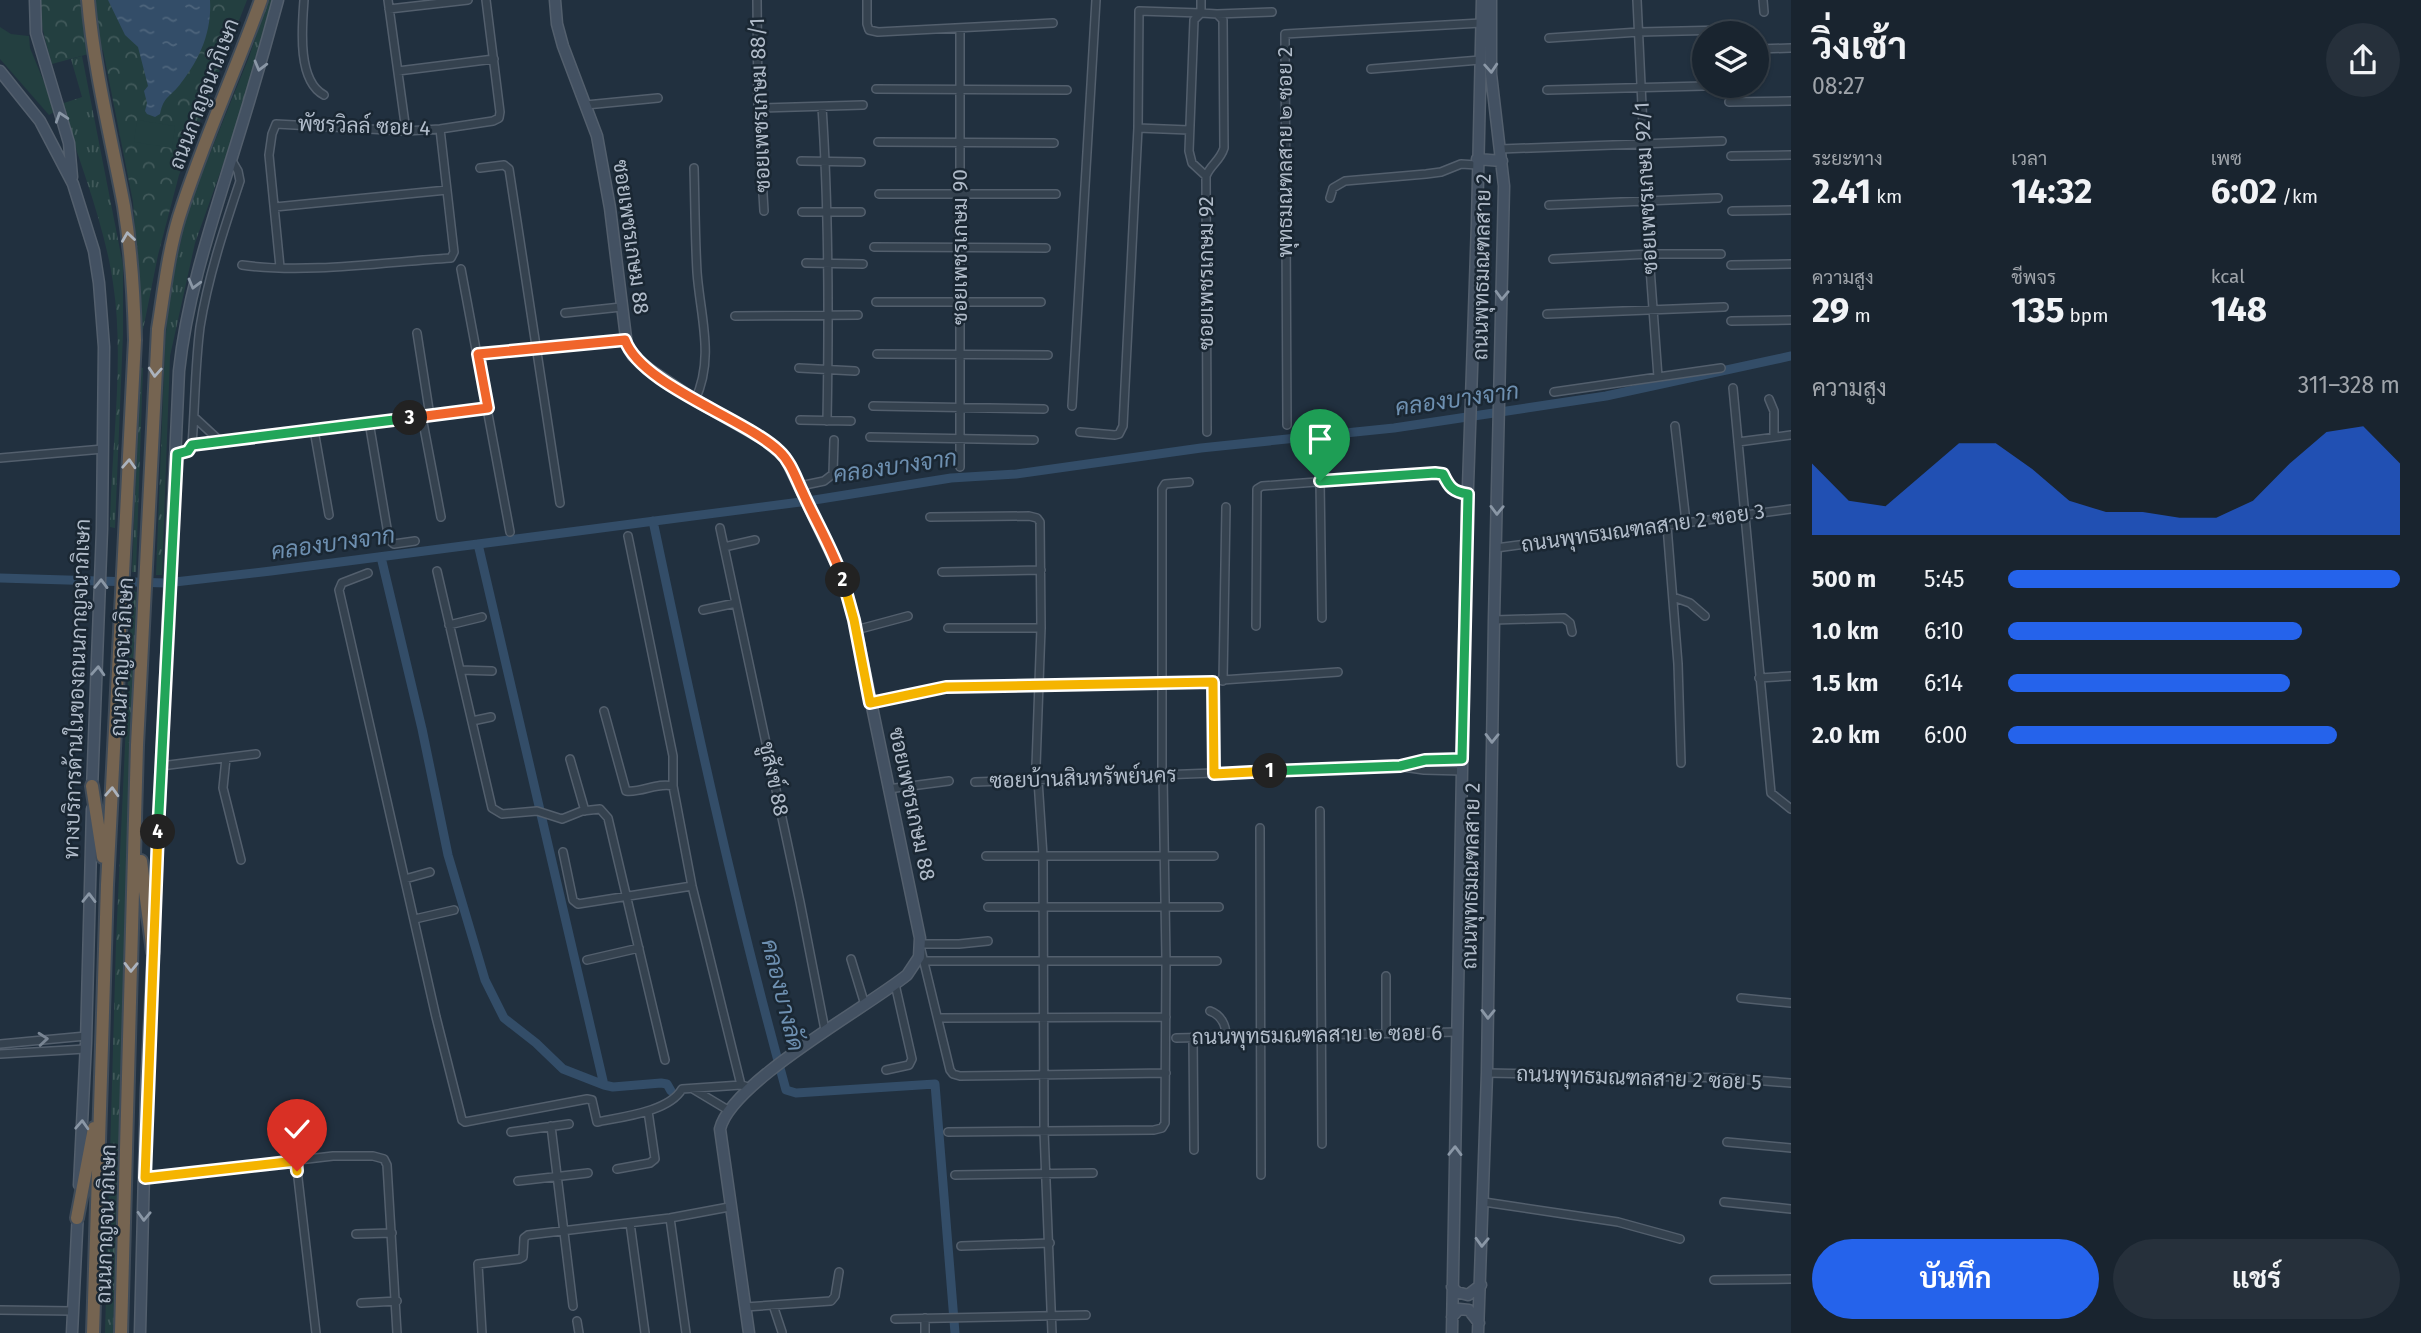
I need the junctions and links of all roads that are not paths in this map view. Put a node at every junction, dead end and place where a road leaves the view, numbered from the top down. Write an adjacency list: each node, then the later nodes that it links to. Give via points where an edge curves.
1 (35, 0): 73 (main road, one-way to 1, via 69,143 36,33)
2 (88, 0): 244 (highway, ถนนกาญจนาภิเษก, one-way to 2, via 135,340 124,208 96,67)
3 (261, 0): 234 (highway, ถนนกาญจนาภิเษก, one-way to 234, via 178,220 158,329)
4 (278, 0): 64 (main road, one-way to 64)
5 (304, 0): 44 (street, via 307,77 315,91)
6 (388, 0): 19 (street)
7 (468, 0): 19 (street)
8 (486, 0): 33 (street)
9 (555, 0): 48 (main road, ซอยเพชรเกษม 88, via 563,46)
10 (757, 0): 51 (street, ซอยเพชรเกษม 88/1)
11 (867, 0): 27 (street, via 869,30)
12 (1096, 0): 135 (street)
13 (1140, 0): 20 (street)
14 (1201, 0): 23 (street)
15 (1482, 0): 26 (main road, ถนนพุทธมณฑลสาย 2)
16 (1491, 0): 61 (main road, ถนนพุทธมณฑลสาย 2, one-way to 61, via 1491,74)
17 (1637, 0): 29 (street, ซอยเพชรเกษม 92/1)
18 (1763, 0): 22 (street)
19 (389, 9): 37 (street)
20 (1139, 11): 23 (street); 52 (street)
21 (1272, 12): 24 (street)
22 (1764, 12)
23 (1201, 13): 24 (street); 54 (street, via 1194,20)
24 (1217, 14): 72 (street, ซอยเพชรเกษม 92, via 1224,27 1224,148)
25 (1053, 23): 27 (street)
26 (1480, 23): 34 (main road, ถนนพุทธมณฑลสาย 2); 145 (street, พุทธมณฑลสาย ๒ ซอย 2, via 1285,34)
27 (960, 28): 40 (street, ซอยเพชรเกษม 90)
28 (1692, 31): 29 (street)
29 (1639, 32): 30 (street); 39 (street, ซอยเพชรเกษม 92/1)
30 (1549, 38)
31 (1791, 48): 32 (street)
32 (1769, 49)
33 (494, 59): 37 (street); 53 (street, พัชรวิลล์ ซอย 4, via 499,118)
34 (1479, 60): 35 (street); 69 (main road, ถนนพุทธมณฑลสาย 2)
35 (1371, 69)
36 (0, 71): 73 (main road, ทางบริการด้านในของถนนกาญจนาภิเษก, via 40,121)
37 (398, 71): 55 (street)
38 (1692, 86): 39 (street)
39 (1641, 87): 43 (street); 60 (street, ซอยเพชรเกษม 92/1)
40 (961, 88): 41 (street); 42 (street); 58 (street, ซอยเพชรเกษม 90)
41 (876, 89)
42 (1067, 90)
43 (1547, 90)
44 (324, 95)
45 (658, 98): 48 (street)
46 (1791, 101): 47 (street)
47 (1729, 102)
48 (586, 105): 108 (main road, ซอยเพชรเกษม 88, via 602,160)
49 (863, 105): 50 (street)
50 (822, 107): 51 (street); 66 (street)
51 (758, 108): 84 (street, ซอยเพชรเกษม 88/1)
52 (1138, 128): 54 (street); 148 (street, via 1123,425 1115,435)
53 (440, 129): 55 (street, พัชรวิลล์ ซอย 4); 74 (street)
54 (1189, 130): 72 (street, via 1192,163)
55 (406, 131): 82 (street, พัชรวิลล์ ซอย 4, via 276,124 270,155)
56 (1722, 141): 60 (street)
57 (878, 142): 58 (street)
58 (960, 142): 59 (street); 77 (street, ซอยเพชรเกษม 90)
59 (1054, 143)
60 (1644, 143): 61 (street); 80 (street, ซอยเพชรเกษม 92/1)
61 (1500, 149): 67 (main road, ถนนพุทธมณฑลสาย 2)
62 (1791, 155): 63 (street)
63 (1731, 156)
64 (231, 159): 89 (main road); 90 (street, via 240,181)
65 (801, 161): 66 (street)
66 (826, 161): 68 (street); 87 (street)
67 (1502, 161): 69 (main road); 182 (main road, ถนนพุทธมณฑลสาย 2, one-way to 182)
68 (860, 162)
69 (1477, 162): 78 (street, via 1441,172 1345,181 1333,188); 166 (main road, ถนนพุทธมณฑลสาย 2)
70 (480, 168): 120 (street, via 504,164 509,169)
71 (694, 168): 133 (street, via 697,272 707,345)
72 (1206, 176): 149 (street, ซอยเพชรเกษม 92)
73 (73, 184): 159 (main road, ทางบริการด้านในของถนนกาญจนาภิเษก, via 99,283)
74 (447, 190): 82 (street); 103 (street, via 451,258)
75 (879, 194): 77 (street)
76 (1056, 194): 77 (street)
77 (959, 195): 92 (street, ซอยเพชรเกษม 90)
78 (1330, 198)
79 (1718, 198): 80 (street)
80 (1647, 201): 81 (street); 94 (street, ซอยเพชรเกษม 92/1)
81 (1549, 205)
82 (275, 207): 103 (street)
83 (1791, 210): 85 (street)
84 (764, 211)
85 (1732, 211)
86 (802, 212): 87 (street)
87 (826, 212): 88 (street); 98 (street)
88 (860, 212)
89 (212, 218): 90 (street); 160 (main road, one-way to 160, via 182,338)
90 (227, 221): 139 (street, via 201,324)
91 (874, 247): 92 (street)
92 (960, 247): 93 (street); 106 (street, ซอยเพชรเกษม 90)
93 (1046, 248)
94 (1649, 254): 95 (street); 96 (street); 110 (street, ซอยเพชรเกษม 92/1)
95 (1721, 254)
96 (1553, 259)
97 (806, 263): 98 (street)
98 (827, 263): 99 (street); 114 (street)
99 (863, 264)
100 (1791, 264): 102 (street)
101 (242, 265): 103 (street)
102 (1731, 265)
103 (280, 267)
104 (461, 269): 121 (street)
105 (876, 302): 106 (street)
106 (961, 302): 107 (street); 123 (street, ซอยเพชรเกษม 90)
107 (1041, 302)
108 (621, 307): 111 (street); 119 (main road, ซอยเพชรเกษม 88)
109 (1724, 307): 110 (street)
110 (1654, 309): 112 (street); 129 (street, ซอยเพชรเกษม 92/1)
111 (565, 313)
112 (1547, 314)
113 (735, 316): 114 (street)
114 (828, 316): 115 (street); 127 (street)
115 (858, 316)
116 (1791, 320): 117 (street)
117 (1731, 321)
118 (417, 333): 140 (street)
119 (625, 340): 120 (street); 133 (main road, ซอยเพชรเกษม 88, via 633,356)
120 (537, 348): 121 (street); 167 (street)
121 (478, 354): 137 (street)
122 (877, 354): 123 (street)
123 (961, 355): 124 (street); 136 (street, ซอยเพชรเกษม 90)
124 (1048, 355)
125 (799, 368): 127 (street)
126 (1721, 368): 129 (street)
127 (828, 370): 128 (street); 142 (street)
128 (855, 371)
129 (1658, 377): 131 (street)
130 (1733, 388): 156 (street)
131 (1554, 392)
132 (1769, 399): 152 (street)
133 (695, 400): 165 (main road, ซอยเพชรเกษม 88, via 777,449)
134 (873, 405): 136 (street)
135 (1072, 406)
136 (961, 407): 138 (street); 153 (street, ซอยเพชรเกษม 90)
137 (488, 408): 140 (street); 177 (street)
138 (1044, 409)
139 (194, 416): 157 (street); 158 (street)
140 (426, 416): 144 (street); 172 (street)
141 (800, 420): 142 (street)
142 (827, 421): 143 (street)
143 (851, 421)
144 (369, 422): 147 (street); 180 (street, via 389,540 394,544)
145 (1287, 425)
146 (1675, 426): 174 (street)
147 (314, 430): 157 (street); 170 (street)
148 (1080, 432)
149 (1207, 432)
150 (1791, 435): 152 (street)
151 (870, 437): 153 (street)
152 (1774, 437): 156 (street)
153 (960, 439): 155 (street); 162 (street, ซอยเพชรเกษม 90)
154 (834, 440): 165 (street, via 834,474)
155 (1034, 440)
156 (1738, 442): 171 (street)
157 (221, 443): 158 (street)
158 (192, 445): 160 (street)
159 (103, 449): 161 (street); 228 (main road, ทางบริการด้านในของถนนกาญจนาภิเษก, one-way to 159)
160 (177, 454): 219 (main road)
161 (0, 458)
162 (960, 467)
163 (1320, 481): 166 (street, via 1435,473 1443,474 1456,492); 193 (street); 196 (street, via 1257,489)
164 (1189, 482): 208 (street, via 1165,484 1162,489)
165 (801, 490): 199 (main road, ซอยเพชรเกษม 88, via 842,576)
166 (1468, 494): 217 (main road, ถนนพุทธมณฑลสาย 2)
167 (560, 503)
168 (1226, 507): 206 (street)
169 (1791, 509): 171 (street, ถนนพุทธมณฑลสาย 2 ซอย 3)
170 (329, 514)
171 (1745, 514): 174 (street, ถนนพุทธมณฑลสาย 2 ซอย 3); 205 (street)
172 (441, 517)
173 (930, 517): 183 (street, via 1037,517)
174 (1686, 522): 175 (street, ถนนพุทธมณฑลสาย 2 ซอย 3)
175 (1667, 526): 182 (street, ถนนพุทธมณฑลสาย 2 ซอย 3); 187 (street)
176 (720, 528): 181 (street, ชูสังข์ 88)
177 (510, 532)
178 (628, 536): 229 (street, via 673,756)
179 (755, 540): 181 (street)
180 (415, 541)
181 (724, 547): 188 (street, ชูสังข์ 88)
182 (1496, 548): 194 (main road, ถนนพุทธมณฑลสาย 2)
183 (1041, 570): 185 (street); 198 (street)
184 (437, 571): 195 (street)
185 (942, 572)
186 (368, 573): 243 (street, via 342,583 339,590)
187 (1673, 597): 191 (street, via 1690,603); 218 (street)
188 (736, 603): 189 (street); 272 (street, ชูสังข์ 88)
189 (703, 610)
190 (908, 616): 199 (street)
191 (1705, 616)
192 (482, 617): 195 (street)
193 (1322, 618)
194 (1493, 620): 200 (street, via 1564,618); 287 (main road, ถนนพุทธมณฑลสาย 2, one-way to 287)
195 (449, 625): 201 (street)
196 (1256, 626)
197 (948, 628): 198 (street)
198 (1041, 628): 209 (street)
199 (856, 630): 210 (main road, ซอยเพชรเกษม 88)
200 (1572, 632)
201 (460, 670): 202 (street); 213 (street)
202 (492, 671)
203 (1338, 672): 206 (street)
204 (1791, 676): 205 (street)
205 (1759, 678): 231 (street, via 1771,793)
206 (1223, 681): 207 (street)
207 (1213, 682): 208 (street); 224 (street)
208 (1161, 684): 209 (street); 222 (street)
209 (1039, 685): 210 (street, via 946,687); 220 (street)
210 (870, 703): 230 (main road, ซอยเพชรเกษม 88)
211 (604, 711): 229 (street, via 626,791)
212 (491, 717): 213 (street)
213 (472, 721): 232 (street, via 492,808 502,814 540,812 562,819)
214 (256, 754): 215 (street)
215 (226, 758): 219 (street); 241 (street, via 223,788)
216 (570, 759): 232 (street)
217 (1462, 759): 221 (street); 223 (main road, ถนนพุทธมณฑลสาย 2)
218 (1681, 763)
219 (161, 766): 256 (main road)
220 (1036, 766)
221 (1400, 766): 223 (street); 224 (street, ซอยบ้านสินทรัพย์นคร)
222 (1162, 771): 224 (street, ซอยบ้านสินทรัพย์นคร); 225 (street, ซอยบ้านสินทรัพย์นคร); 239 (street)
223 (1461, 771): 273 (main road, ถนนพุทธมณฑลสาย 2)
224 (1214, 774)
225 (1038, 780): 227 (street, ซอยบ้านสินทรัพย์นคร); 238 (street)
226 (949, 781): 230 (street)
227 (975, 782)
228 (92, 786): 244 (highway); 276 (main road, ทางบริการด้านในของถนนกาญจนาภิเษก, one-way to 228)
229 (674, 786): 245 (street)
230 (888, 789): 254 (main road, ซอยเพชรเกษม 88)
231 (1791, 808)
232 (585, 811): 246 (street, via 600,809 608,818)
233 (1320, 811): 275 (street)
234 (136, 826): 256 (highway); 350 (highway, ถนนกาญจนาภิเษก, one-way to 350)
235 (1260, 828): 278 (street)
236 (564, 852): 246 (street, via 575,903)
237 (986, 856): 238 (street)
238 (1043, 856): 239 (street); 249 (street)
239 (1165, 856): 240 (street); 250 (street)
240 (1214, 856)
241 (241, 860)
242 (430, 872): 243 (street)
243 (405, 879): 252 (street)
244 (107, 885): 293 (highway, ถนนกาญจนาภิเษก)
245 (692, 886): 246 (street); 290 (street)
246 (627, 898): 255 (street)
247 (988, 907): 249 (street)
248 (1219, 907): 250 (street)
249 (1043, 908): 250 (street); 260 (street)
250 (1166, 909): 261 (street)
251 (454, 910): 252 (street)
252 (415, 919): 295 (street, via 462,1120 587,1099 592,1100 597,1122)
253 (988, 941): 254 (street)
254 (920, 946): 259 (street); 264 (main road, via 915,967)
255 (639, 948): 258 (street); 284 (street)
256 (153, 952): 313 (main road)
257 (851, 958): 267 (street)
258 (587, 960)
259 (924, 961): 260 (street); 270 (street)
260 (1044, 961): 261 (street); 271 (street)
261 (1166, 961): 262 (street); 269 (street)
262 (1217, 961)
263 (1386, 976): 274 (street)
264 (895, 984): 267 (main road); 285 (street, via 912,1059 909,1065)
265 (1741, 998): 266 (street)
266 (1791, 1003)
267 (864, 1005): 272 (main road)
268 (1210, 1011): 277 (street, via 1223,1023)
269 (1166, 1017): 271 (street); 286 (street)
270 (938, 1018): 271 (street); 288 (street, via 953,1074)
271 (1044, 1018): 288 (street)
272 (825, 1030): 291 (main road)
273 (1457, 1032): 274 (street, ถนนพุทธมณฑลสาย ๒ ซอย 6); 332 (main road, ถนนพุทธมณฑลสาย 2, one-way to 273)
274 (1386, 1033): 275 (street, ถนนพุทธมณฑลสาย ๒ ซอย 6)
275 (1322, 1034): 278 (street, ถนนพุทธมณฑลสาย ๒ ซอย 6); 302 (street)
276 (86, 1036): 281 (street, one-way to 276); 282 (main road, ทางบริการด้านในของถนนกาญจนาภิเษก)
277 (1226, 1036): 278 (street, ถนนพุทธมณฑลสาย ๒ ซอย 6); 279 (street, ถนนพุทธมณฑลสาย ๒ ซอย 6)
278 (1260, 1036): 311 (street)
279 (1193, 1037): 280 (street, ถนนพุทธมณฑลสาย ๒ ซอย 6); 304 (street)
280 (1176, 1038)
281 (0, 1044)
282 (85, 1049): 283 (street); 319 (main road, ทางบริการด้านในของถนนกาญจนาภิเษก, one-way to 282)
283 (0, 1054)
284 (665, 1060)
285 (886, 1070)
286 (1166, 1073): 288 (street); 298 (street, via 1162,1128)
287 (1488, 1073): 289 (street, ถนนพุทธมณฑลสาย 2 ซอย 5); 315 (main road, ถนนพุทธมณฑลสาย 2)
288 (1045, 1074): 298 (street)
289 (1791, 1083)
290 (741, 1085): 291 (street); 292 (street)
291 (752, 1087): 294 (main road)
292 (693, 1089): 294 (street); 295 (street, via 682,1089 671,1101)
293 (100, 1097): 319 (highway); 349 (highway, ถนนกาญจนาภิเษก)
294 (728, 1110): 317 (main road, via 720,1129)
295 (648, 1111): 306 (street, via 655,1159)
296 (569, 1124): 297 (street)
297 (551, 1126): 299 (street); 312 (street)
298 (1044, 1131): 300 (street); 309 (street)
299 (511, 1132)
300 (948, 1132)
301 (1727, 1142): 303 (street)
302 (1322, 1144)
303 (1791, 1148)
304 (1194, 1150)
305 (296, 1161): 313 (street); 323 (street, via 333,1156 384,1158); 352 (street)
306 (617, 1169)
307 (588, 1172): 312 (street)
308 (1093, 1173): 309 (street)
309 (1046, 1174): 310 (street); 326 (street)
310 (955, 1175)
311 (1261, 1175)
312 (558, 1177): 314 (street); 322 (street)
313 (145, 1178): 351 (main road, one-way to 351)
314 (518, 1181)
315 (1484, 1202): 325 (street, via 1618,1222); 331 (main road, ถนนพุทธมณฑลสาย 2, one-way to 331)
316 (1724, 1202): 318 (street)
317 (729, 1207): 320 (street); 337 (main road)
318 (1791, 1209)
319 (77, 1218): 339 (main road, ทางบริการด้านในของถนนกาญจนาภิเษก)
320 (670, 1218): 321 (street); 357 (street)
321 (630, 1223): 322 (street); 356 (street)
322 (565, 1232): 335 (street); 354 (street, via 528,1235 523,1257 478,1264)
323 (391, 1233): 324 (street); 333 (street)
324 (356, 1234)
325 (1680, 1239)
326 (1049, 1243): 327 (street); 341 (street)
327 (961, 1246)
328 (839, 1272): 336 (street, via 831,1301)
329 (1791, 1279): 330 (street)
330 (1714, 1280)
331 (1481, 1286): 332 (main road, via 1468,1295); 346 (main road, ถนนพุทธมณฑลสาย 2)
332 (1452, 1287): 343 (main road, ถนนพุทธมณฑลสาย 2)
333 (397, 1301): 334 (street); 353 (street)
334 (361, 1303)
335 (573, 1306)
336 (773, 1306): 337 (street); 347 (street)
337 (745, 1307): 358 (main road)
338 (0, 1310): 339 (street)
339 (73, 1311): 348 (main road, ทางบริการด้านในของถนนกาญจนาภิเษก)
340 (1086, 1314): 341 (street)
341 (1052, 1315): 342 (street); 360 (street)
342 (925, 1318): 344 (street); 359 (street)
343 (1452, 1318): 346 (main road, via 1459,1309 1472,1311); 361 (main road, ถนนพุทธมณฑลสาย 2)
344 (895, 1319)
345 (577, 1321): 355 (street)
346 (1478, 1328)
347 (782, 1332)
348 (72, 1333)
349 (93, 1333)
350 (121, 1333)
351 (139, 1333)
352 (317, 1333)
353 (397, 1333)
354 (482, 1333)
355 (579, 1333)
356 (645, 1333)
357 (686, 1333)
358 (749, 1333)
359 (925, 1333)
360 (1052, 1333)
361 (1452, 1333)

